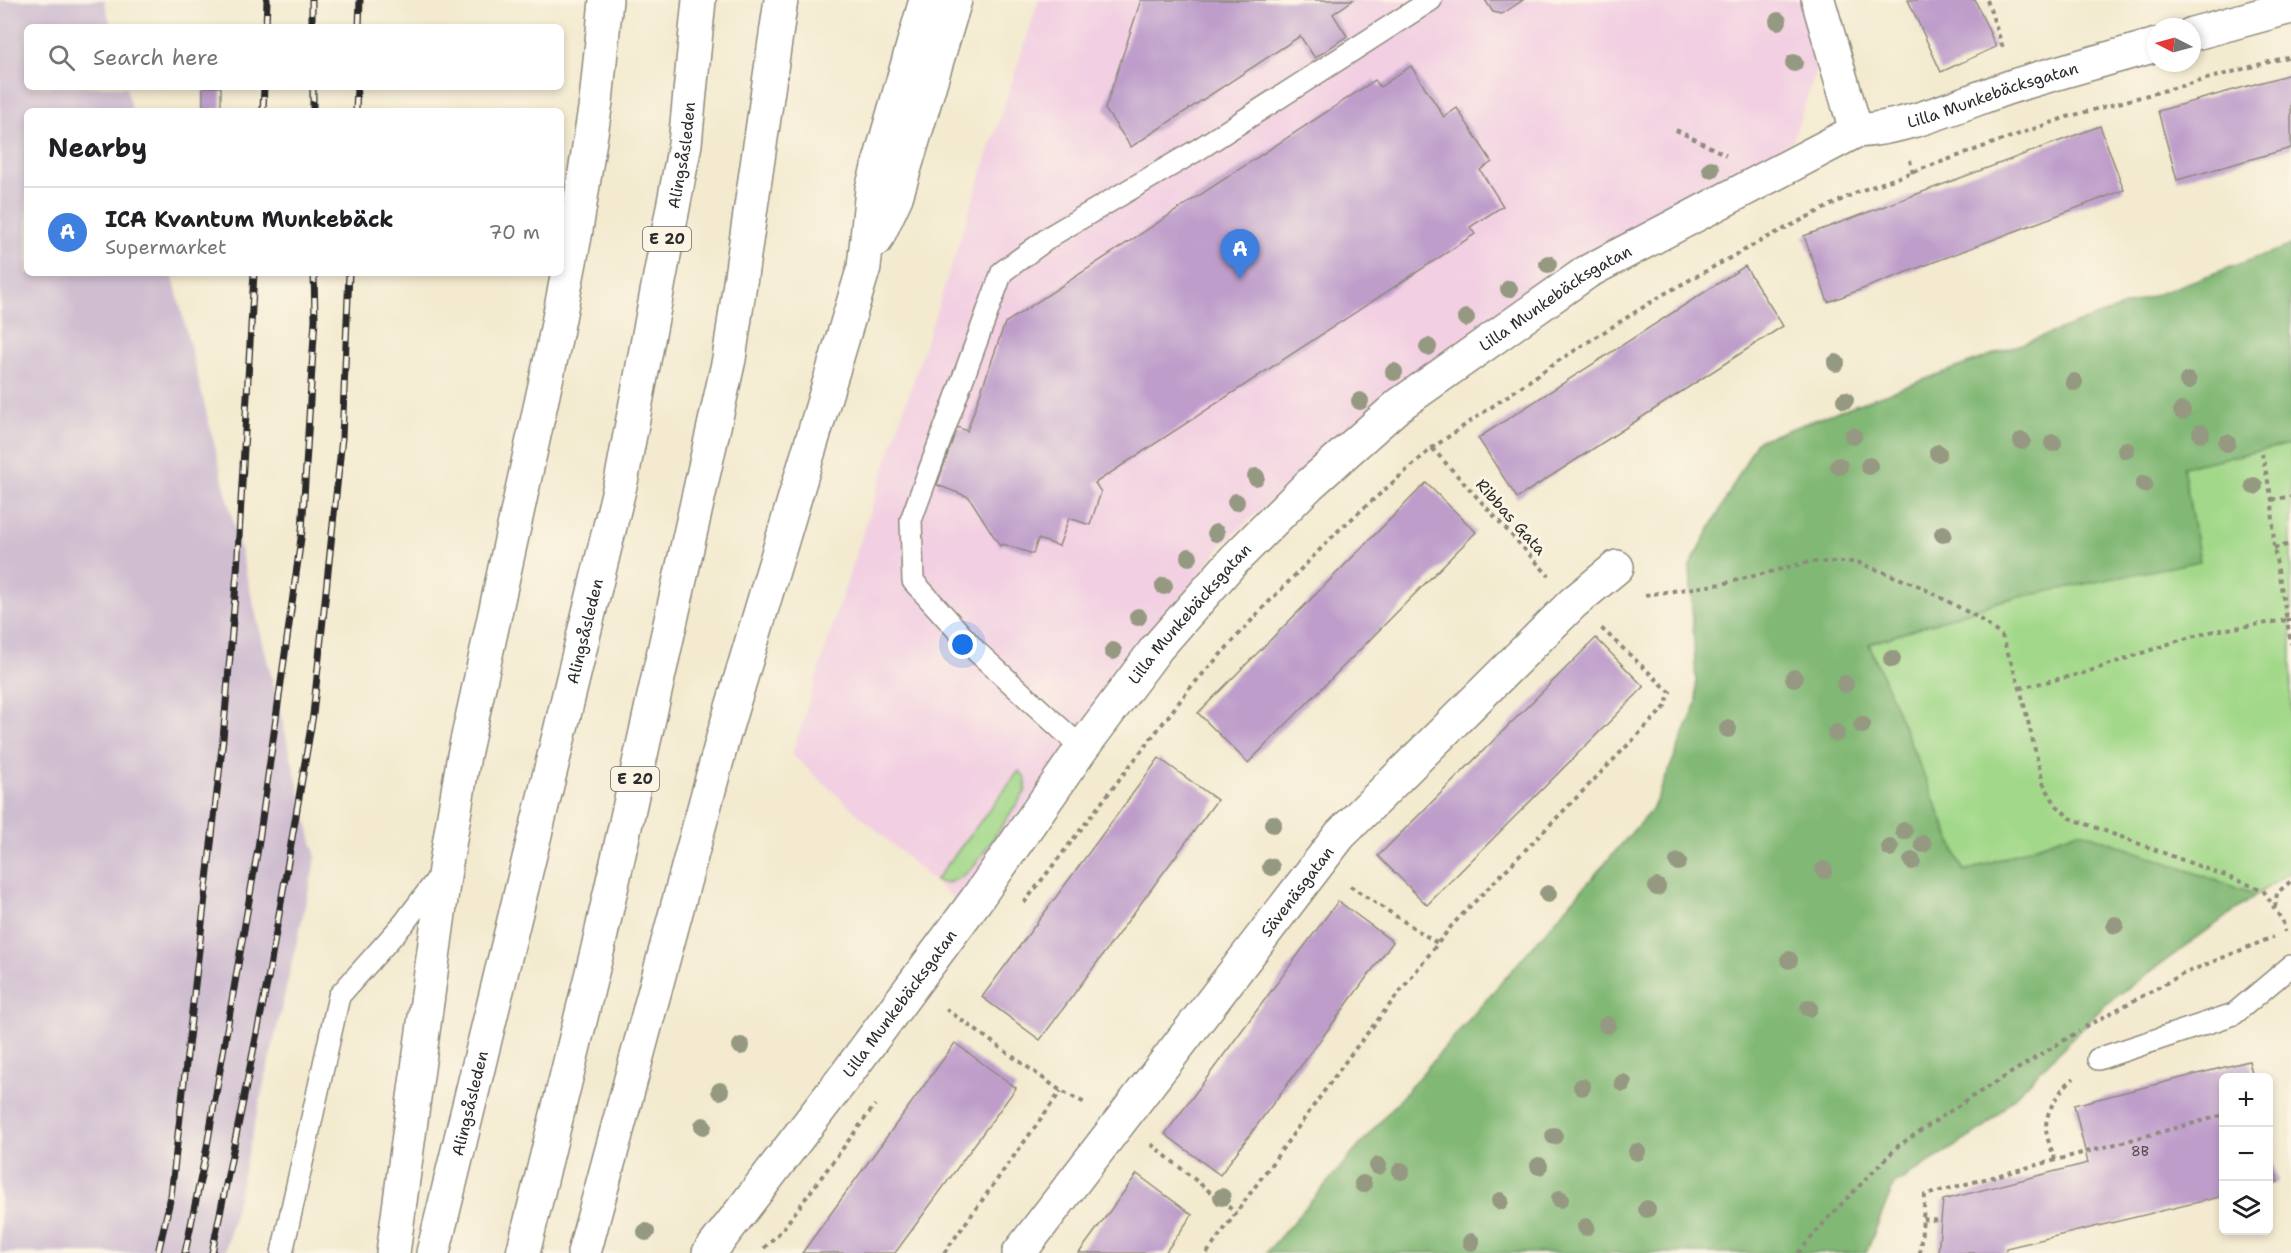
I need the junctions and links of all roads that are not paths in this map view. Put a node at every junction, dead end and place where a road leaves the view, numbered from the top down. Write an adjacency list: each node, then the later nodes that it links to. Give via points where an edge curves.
1 (606, 0): 15 (main road, via 596,102 573,246 464,756)
2 (699, 0): 20 (main road, Alingsåsleden / E 20, via 685,144 622,477)
3 (781, 0): 21 (main road, E 20, via 729,359 598,948)
4 (926, 0): 12 (main road, via 872,189)
5 (955, 0): 12 (main road, via 896,197)
6 (1431, 0): 14 (lane, via 1199,149 1054,234 1002,272 911,520 913,580 976,651)
7 (1818, 0): 11 (main road)
8 (2291, 7): 9 (main road)
9 (2201, 32)
10 (2147, 48): 11 (main road, Lilla Munkebäcksgatan, via 2013,86 1902,124)
11 (1856, 130): 14 (main road, Lilla Munkebäcksgatan, via 1587,272 1399,405 1233,561 1156,649)
12 (864, 267): 22 (main road, via 724,734)
13 (1617, 567): 24 (main road, Sävenäsgatan, via 1573,603 1356,818 1316,863)
14 (1082, 748): 23 (main road, Lilla Munkebäcksgatan, via 976,900)
15 (445, 869): 18 (lane, via 404,923 339,996); 19 (main road)
16 (2291, 966): 17 (lane, via 2234,1014)
17 (2098, 1059)
18 (282, 1253)
19 (393, 1253)
20 (433, 1253)
21 (523, 1253)
22 (584, 1253)
23 (709, 1253)
24 (1019, 1253)

